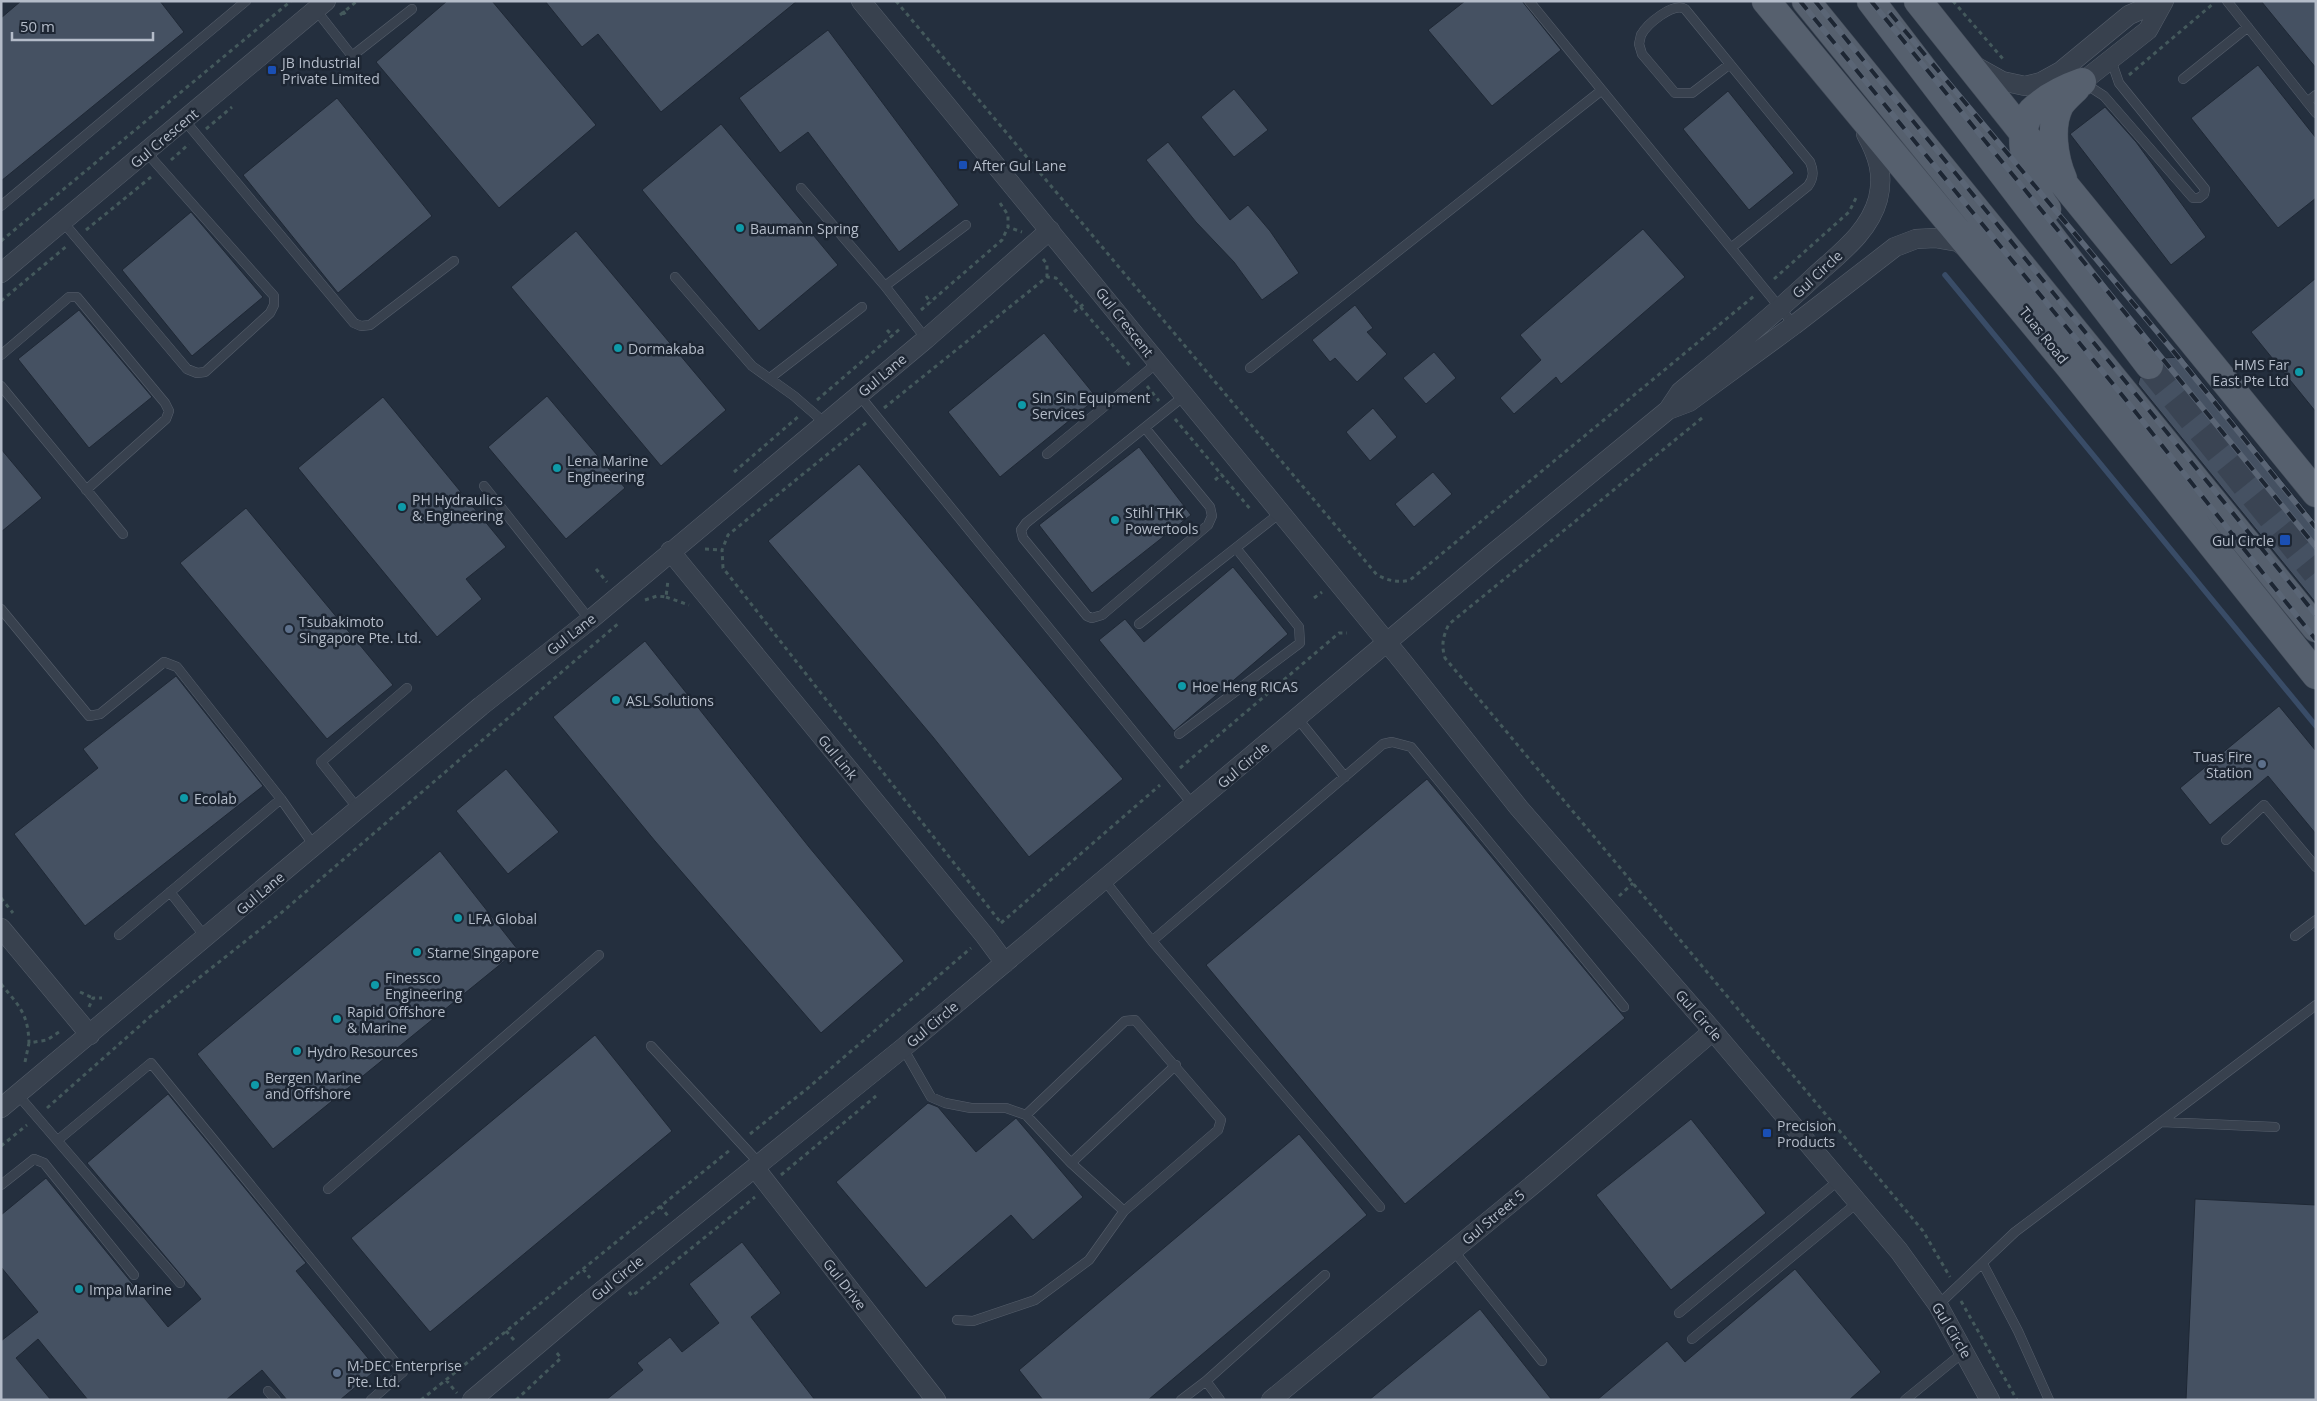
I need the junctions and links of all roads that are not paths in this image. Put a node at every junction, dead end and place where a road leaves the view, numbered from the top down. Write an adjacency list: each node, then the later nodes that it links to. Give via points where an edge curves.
1 (246, 1): 28 (lane)
2 (861, 1): 31 (street, Gul Crescent)
3 (1529, 1): 18 (lane)
4 (1766, 1): 20 (main road, Tuas Road)
5 (1806, 1): 65 (main road, Tuas Road)
6 (1871, 1): 35 (main road)
7 (1918, 1): 13 (main road)
8 (2162, 1): 13 (street, via 2129,15 2061,71 2041,82 2024,86 2002,81); 14 (street, via 2148,30)
9 (2227, 1): 12 (lane)
10 (321, 6): 11 (lane, via 328,25 352,56); 23 (street, Gul Crescent)
11 (412, 9)
12 (2248, 27): 16 (lane); 21 (lane)
13 (1962, 57): 24 (main road)
14 (2110, 59): 17 (street); 17 (lane, via 2119,83 2204,189 2204,194 2193,198 2104,96)
15 (1730, 64): 15 (lane, via 1687,10 1681,7 1670,9 1640,35 1642,54 1675,93 1692,93); 32 (lane, via 1810,162 1813,172 1808,186)
16 (2183, 79)
17 (2082, 82): 24 (main road, via 2064,88 2032,112); 27 (main road, via 2060,105 2053,126 2059,168)
18 (1602, 90): 32 (lane); 46 (lane)
19 (2316, 95): 21 (lane)
20 (1848, 102): 33 (main road, Tuas Road); 40 (street, Gul Circle, via 1880,165 1877,201 1856,239)
21 (2307, 102): 22 (lane)
22 (2316, 112)
23 (184, 121): 25 (street, Gul Crescent); 34 (lane, via 354,323 370,325)
24 (2024, 135): 27 (main road); 35 (main road, via 2027,172 2038,198 2072,239)
25 (147, 152): 29 (street, Gul Crescent); 29 (lane, via 274,296 270,313 205,372 187,369)
26 (802, 188): 38 (lane)
27 (2068, 189): 57 (main road)
28 (1, 206)
29 (63, 222): 36 (street, Gul Crescent)
30 (966, 225): 38 (lane)
31 (1050, 230): 42 (street, Gul Lane); 44 (street, Gul Crescent)
32 (1731, 248): 40 (lane)
33 (1979, 256): 41 (street, Gul Circle, via 1958,242 1948,240 1922,238 1904,243); 67 (main road, Tuas Road)
34 (454, 261)
35 (2076, 270): 45 (main road)
36 (1, 273)
37 (675, 278): 47 (lane, via 752,366)
38 (885, 286): 42 (lane)
39 (862, 307): 47 (lane)
40 (1781, 308): 41 (lane); 51 (street, Gul Circle, via 1680,392)
41 (1794, 325): 51 (street, Gul Circle, via 1689,402)
42 (926, 339): 49 (street, Gul Lane)
43 (1, 355): 56 (lane, via 69,297 77,297 165,403 169,411 166,419)
44 (1157, 363): 50 (street, Gul Crescent); 54 (lane)
45 (2148, 365)
46 (1250, 368)
47 (770, 378): 52 (lane)
48 (1, 386): 56 (lane)
49 (859, 395): 52 (street, Gul Lane); 73 (lane)
50 (1184, 396): 53 (lane); 58 (street, Gul Crescent)
51 (1668, 410): 66 (street, Gul Circle)
52 (825, 423): 61 (street, Gul Lane)
53 (1145, 428): 53 (lane, via 1026,523 1022,530 1023,538 1092,618 1102,615 1208,525 1211,519 1210,508)
54 (1047, 454)
55 (484, 486): 63 (lane)
56 (86, 490): 59 (lane)
57 (2316, 493)
58 (1280, 513): 60 (lane); 66 (street, Gul Crescent)
59 (123, 534)
60 (1236, 548): 64 (lane); 70 (lane, via 1299,627 1300,643)
61 (670, 551): 63 (street, Gul Lane); 87 (street, Gul Link)
62 (1, 609): 72 (lane, via 89,716 100,714 164,662 177,667)
63 (590, 620): 74 (street, Gul Lane, via 481,706)
64 (1139, 624)
65 (2316, 628)
66 (1388, 643): 69 (street, Gul Circle); 90 (street, Gul Circle, via 1519,808)
67 (2316, 675)
68 (407, 688): 74 (lane, via 321,762)
69 (1298, 719): 71 (lane); 73 (street, Gul Circle)
70 (1179, 734)
71 (1344, 777): 85 (lane); 89 (lane, via 1383,744 1392,742 1411,747)
72 (281, 799): 76 (lane); 79 (lane)
73 (1194, 806): 78 (street, Gul Circle)
74 (359, 810): 76 (street, Gul Lane)
75 (2226, 840): 77 (lane, via 2264,805)
76 (315, 847): 84 (street, Gul Lane)
77 (2316, 867)
78 (1105, 881): 85 (lane); 87 (street, Gul Circle)
79 (170, 892): 82 (lane); 84 (lane)
80 (2316, 920): 83 (lane)
81 (1, 928): 91 (street)
82 (119, 935)
83 (2295, 936)
84 (206, 938): 91 (street, Gul Lane)
85 (1152, 940): 107 (lane)
86 (599, 955): 105 (lane)
87 (1005, 963): 93 (street, Gul Circle)
88 (2316, 1005): 98 (lane)
89 (1624, 1007)
90 (1713, 1031): 103 (street, Gul Circle); 109 (street, Gul Street 5)
91 (90, 1035): 95 (street, Gul Lane)
92 (651, 1046): 102 (lane, via 740,1142)
93 (903, 1048): 97 (lane, via 931,1097 945,1104 1006,1108); 102 (street, Gul Circle)
94 (1176, 1066): 97 (lane, via 1135,1020 1125,1021); 101 (lane); 108 (lane, via 1221,1120 1218,1130)
95 (18, 1095): 96 (street, Gul Lane); 100 (lane)
96 (1, 1108)
97 (1026, 1115): 101 (lane)
98 (2162, 1122): 99 (lane); 110 (lane, via 2016,1232)
99 (2275, 1127)
100 (58, 1140): 113 (lane); 124 (lane, via 151,1063 403,1372)
101 (1071, 1163): 108 (lane)
102 (757, 1165): 125 (street, Gul Circle); 126 (street, Gul Drive)
103 (1839, 1180): 106 (street, Gul Circle); 115 (lane)
104 (1, 1185): 111 (lane, via 34,1160 44,1163)
105 (328, 1189)
106 (1857, 1203): 114 (street, Gul Circle, via 1900,1250); 117 (lane)
107 (1380, 1207)
108 (1124, 1211): 116 (lane, via 1089,1260 1035,1300 973,1321)
109 (1453, 1250): 119 (lane); 129 (street, Gul Street 5)
110 (1983, 1264): 114 (lane); 131 (lane)
111 (134, 1275)
112 (1325, 1275): 120 (lane)
113 (180, 1283)
114 (1938, 1305): 118 (street, Gul Circle)
115 (1679, 1313)
116 (957, 1320)
117 (1692, 1339)
118 (1965, 1351): 122 (lane); 130 (street, Gul Circle)
119 (1542, 1361)
120 (1206, 1381): 127 (lane); 128 (lane)
121 (268, 1391): 123 (lane)
122 (1907, 1399)
123 (276, 1400)
124 (370, 1400)
125 (472, 1400)
126 (936, 1400)
127 (1181, 1400)
128 (1220, 1400)
129 (1271, 1400)
130 (1990, 1400)
131 (2049, 1400)

